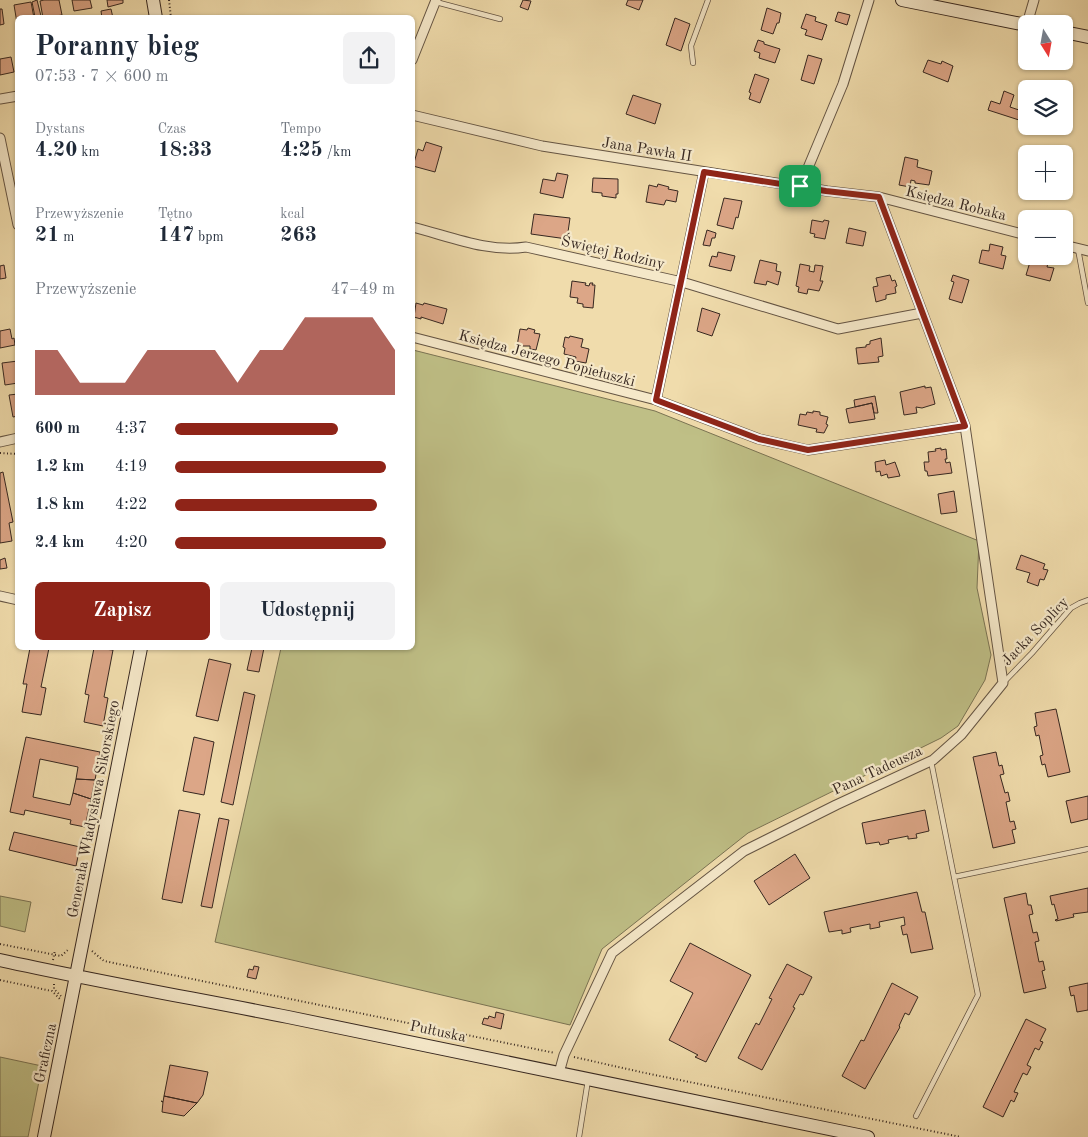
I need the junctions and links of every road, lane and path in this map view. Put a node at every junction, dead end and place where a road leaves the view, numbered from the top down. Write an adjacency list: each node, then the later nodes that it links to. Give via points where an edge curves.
1 (153, 0): 8 (main road)
2 (169, 0): 9 (path)
3 (708, 0): 16 (lane, via 691,46)
4 (870, 0): 22 (street, via 843,84)
5 (902, 0): 12 (main road)
6 (1034, 0): 10 (street)
7 (436, 1): 11 (lane); 15 (street)
8 (156, 15)
9 (171, 15)
10 (1029, 15)
11 (500, 20)
12 (1018, 22)
13 (1073, 34): 14 (main road)
14 (1088, 37)
15 (415, 53)
16 (693, 63)
17 (15, 96): 18 (street)
18 (0, 99)
19 (415, 116): 21 (street, Jana Pawła II, via 542,146)
20 (0, 138): 24 (street)
21 (704, 172): 22 (street, Jana Pawła II); 30 (street)
22 (800, 186): 23 (street, Jana Pawła II)
23 (879, 197): 26 (street, Księdza Robaka); 32 (street)
24 (15, 211)
25 (415, 227): 30 (street, Świętej Rodziny, via 485,246 526,247)
26 (1018, 233)
27 (1073, 247): 28 (street)
28 (1077, 248): 29 (street); 31 (lane)
29 (1088, 251)
30 (682, 282): 32 (street, Świętej Rodziny, via 838,329); 34 (street)
31 (1088, 303)
32 (922, 313): 35 (street)
33 (415, 338): 34 (street, Księdza Jerzego Popiełuszki)
34 (656, 400): 35 (street, Księdza Jerzego Popiełuszki, via 759,439 808,450)
35 (965, 426): 44 (street)
36 (15, 439): 37 (street)
37 (0, 442)
38 (0, 453): 39 (path)
39 (15, 454)
40 (0, 596): 41 (street)
41 (15, 599)
42 (1088, 600): 44 (lane, Jacka Soplicy, via 1071,608)
43 (141, 650): 52 (main road, Generała Władysława Sikorskiego)
44 (1003, 682): 45 (street, Pana Tadeusza, via 961,735)
45 (931, 760): 47 (lane); 55 (street, Pana Tadeusza, via 744,851 612,954)
46 (1088, 849): 47 (lane)
47 (954, 877): 58 (lane, via 978,995)
48 (0, 944): 49 (path, via 60,956)
49 (74, 947)
50 (92, 951): 55 (path, via 104,961)
51 (0, 960): 52 (main road, Pułtuska)
52 (77, 976): 54 (main road, Graficzna); 56 (main road, Pułtuska)
53 (0, 980): 54 (path, via 52,991)
54 (72, 1004): 59 (main road, Graficzna)
55 (564, 1055): 56 (street, Pana Tadeusza); 62 (path)
56 (559, 1073): 57 (main road, Pułtuska)
57 (588, 1079): 60 (lane); 61 (main road, Pułtuska)
58 (916, 1116)
59 (44, 1137)
60 (579, 1137)
61 (868, 1137)
62 (961, 1137)

